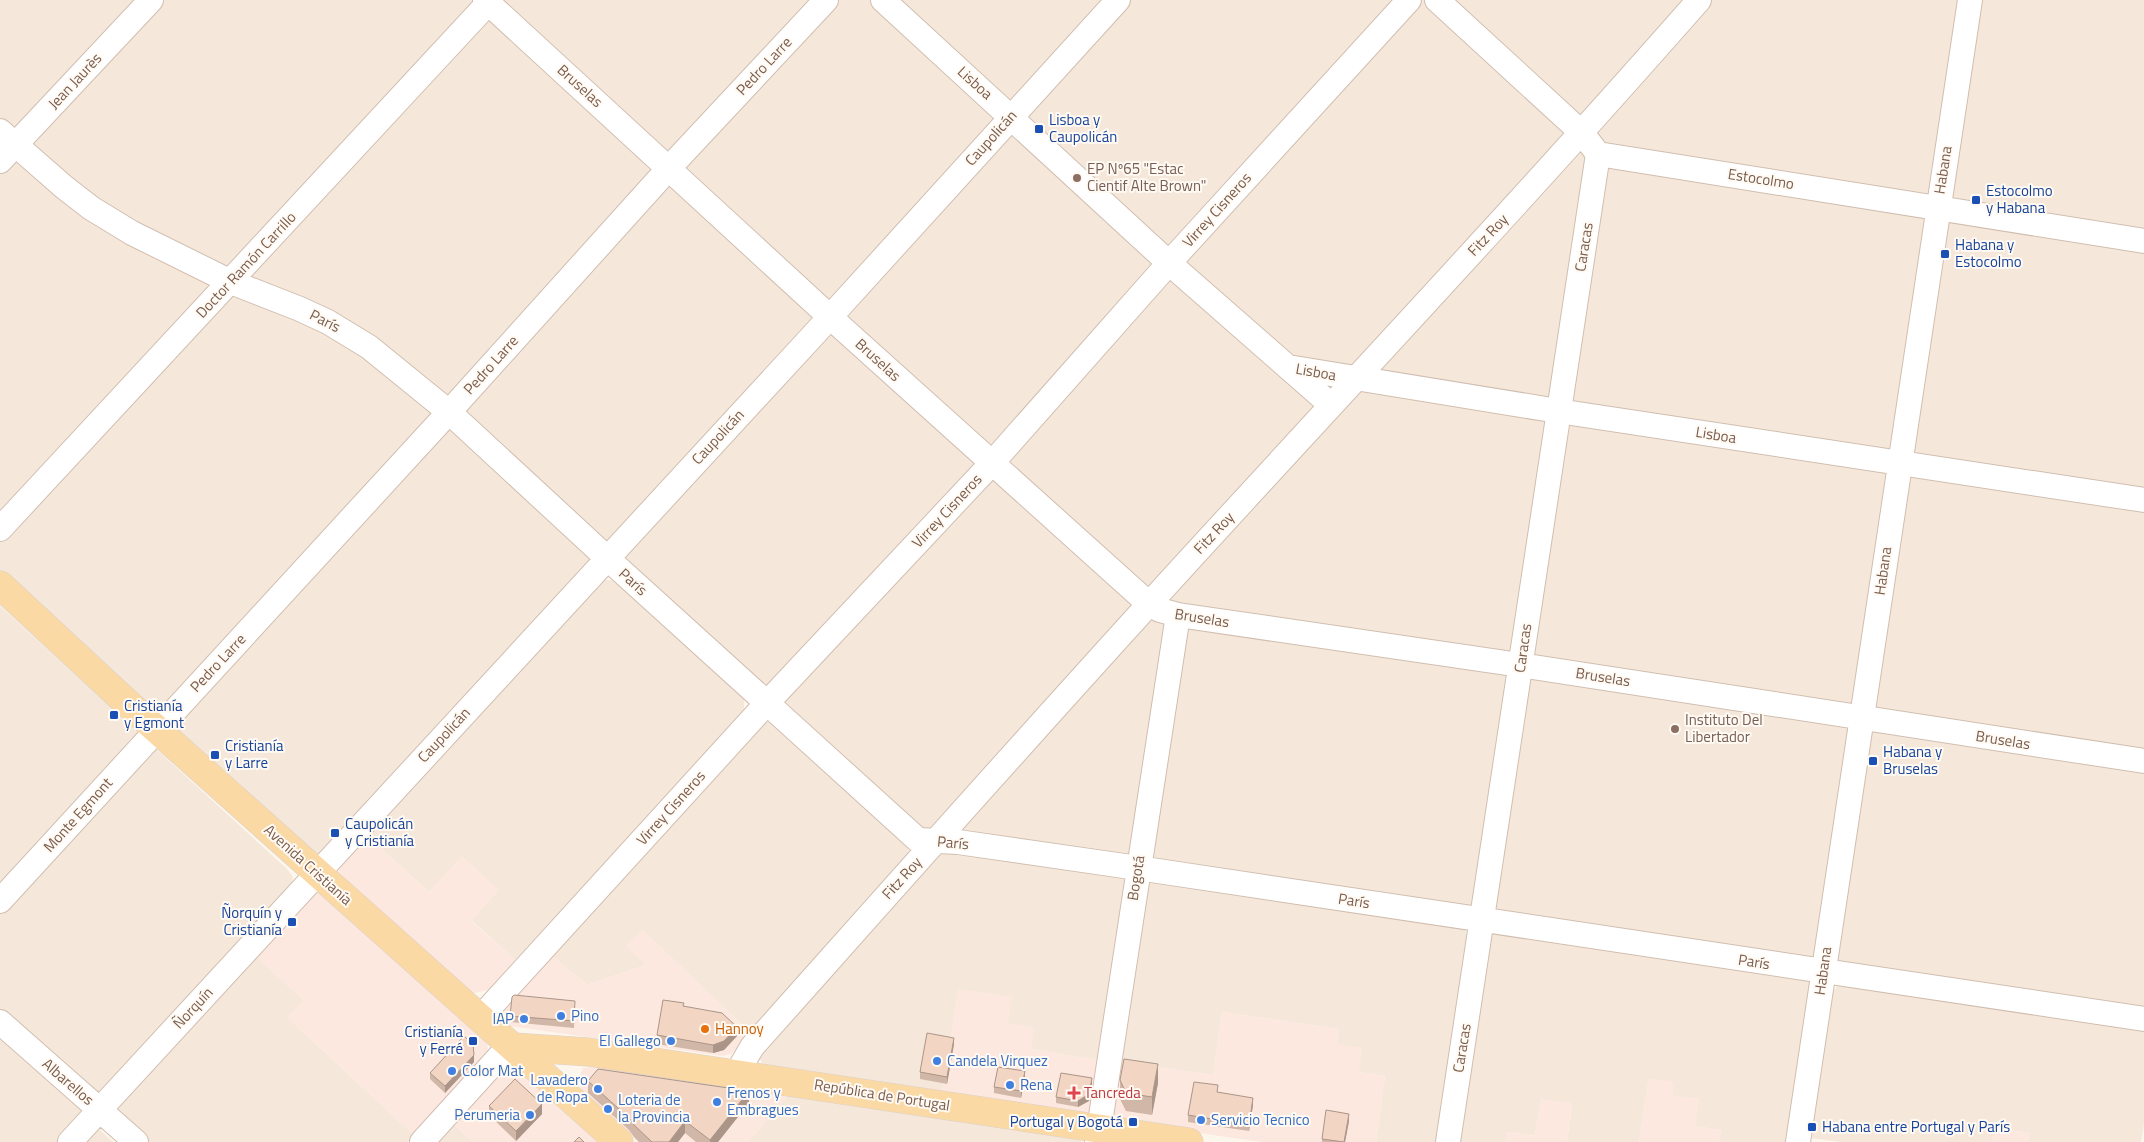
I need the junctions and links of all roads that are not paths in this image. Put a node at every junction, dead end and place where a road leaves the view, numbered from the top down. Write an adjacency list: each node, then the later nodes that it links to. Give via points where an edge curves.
1 (150, 0): 12 (street, Jean Jaurès)
2 (826, 0): 14 (street, Pedro Larre)
3 (883, 0): 10 (street, Lisboa)
4 (1118, 0): 10 (street, Caupolicán)
5 (1409, 0): 17 (street, Virrey Cisneros)
6 (1437, 0): 11 (street)
7 (1699, 0): 11 (street, Fitz Roy)
8 (1970, 0): 15 (street, Habana)
9 (488, 1): 14 (street, Bruselas); 18 (street, Doctor Ramón Carrillo)
10 (1011, 116): 17 (street, Lisboa); 19 (street, Caupolicán)
11 (1582, 133): 13 (street); 21 (street, Fitz Roy)
12 (5, 146): 18 (street, París, via 91,208 132,233)
13 (1598, 154): 15 (street, Estocolmo); 23 (street, Caracas)
14 (669, 168): 19 (street, Bruselas); 24 (street, Pedro Larre)
15 (1937, 207): 16 (street, Estocolmo); 26 (street, Habana)
16 (2144, 241)
17 (1169, 263): 20 (street, Lisboa); 25 (street, Virrey Cisneros)
18 (231, 282): 24 (street, París, via 300,308 351,334); 28 (street, Doctor Ramón Carrillo)
19 (830, 317): 25 (street, Bruselas); 29 (street, Caupolicán)
20 (1288, 367): 21 (street, Lisboa); 22 (street, Lisboa)
21 (1354, 380): 22 (street, Fitz Roy); 23 (street, Lisboa)
22 (1331, 406): 31 (street, Fitz Roy)
23 (1558, 411): 26 (street, Lisboa); 33 (street, Caracas)
24 (449, 412): 29 (street, París); 36 (street, Pedro Larre)
25 (993, 462): 31 (street, Bruselas); 34 (street, Virrey Cisneros)
26 (1899, 462): 27 (street, Lisboa); 35 (street, Habana)
27 (2144, 500)
28 (0, 529)
29 (607, 558): 34 (street, París); 40 (street, Caupolicán)
30 (0, 586): 36 (main road, Avenida Cristianía)
31 (1149, 604): 32 (street, Bruselas); 38 (street, Fitz Roy)
32 (1178, 615): 33 (street, Bruselas); 39 (street, Bogotá)
33 (1520, 664): 35 (street, Bruselas); 42 (street, Caracas)
34 (767, 704): 38 (street, París, via 918,840); 44 (street, Virrey Cisneros)
35 (1861, 718): 37 (street, Bruselas); 43 (street, Habana)
36 (157, 730): 40 (main road, Avenida Cristianía); 41 (street, Monte Egmont)
37 (2144, 761)
38 (936, 841): 39 (street, París); 48 (street, Fitz Roy, via 752,1047)
39 (1138, 868): 42 (street, París); 50 (street, Bogotá)
40 (317, 873): 44 (main road, Avenida Cristianía); 49 (street, Ñorquín)
41 (0, 901)
42 (1482, 921): 43 (street, París); 56 (street, Caracas)
43 (1823, 972): 45 (street, París); 57 (street, Habana)
44 (480, 1018): 47 (main road, Avenida Cristianía)
45 (2144, 1019)
46 (0, 1022): 49 (street, Albarellos)
47 (514, 1047): 48 (main road, República de Portugal, via 588,1052); 53 (street, via 500,1056); 54 (main road, Avenida Cristianía)
48 (737, 1073): 50 (main road, República de Portugal)
49 (100, 1109): 51 (street, Ñorquín); 52 (street, Albarellos)
50 (1098, 1135): 55 (main road, República de Portugal)
51 (70, 1142)
52 (136, 1142)
53 (422, 1142)
54 (619, 1142)
55 (1190, 1142)
56 (1448, 1142)
57 (1798, 1142)

